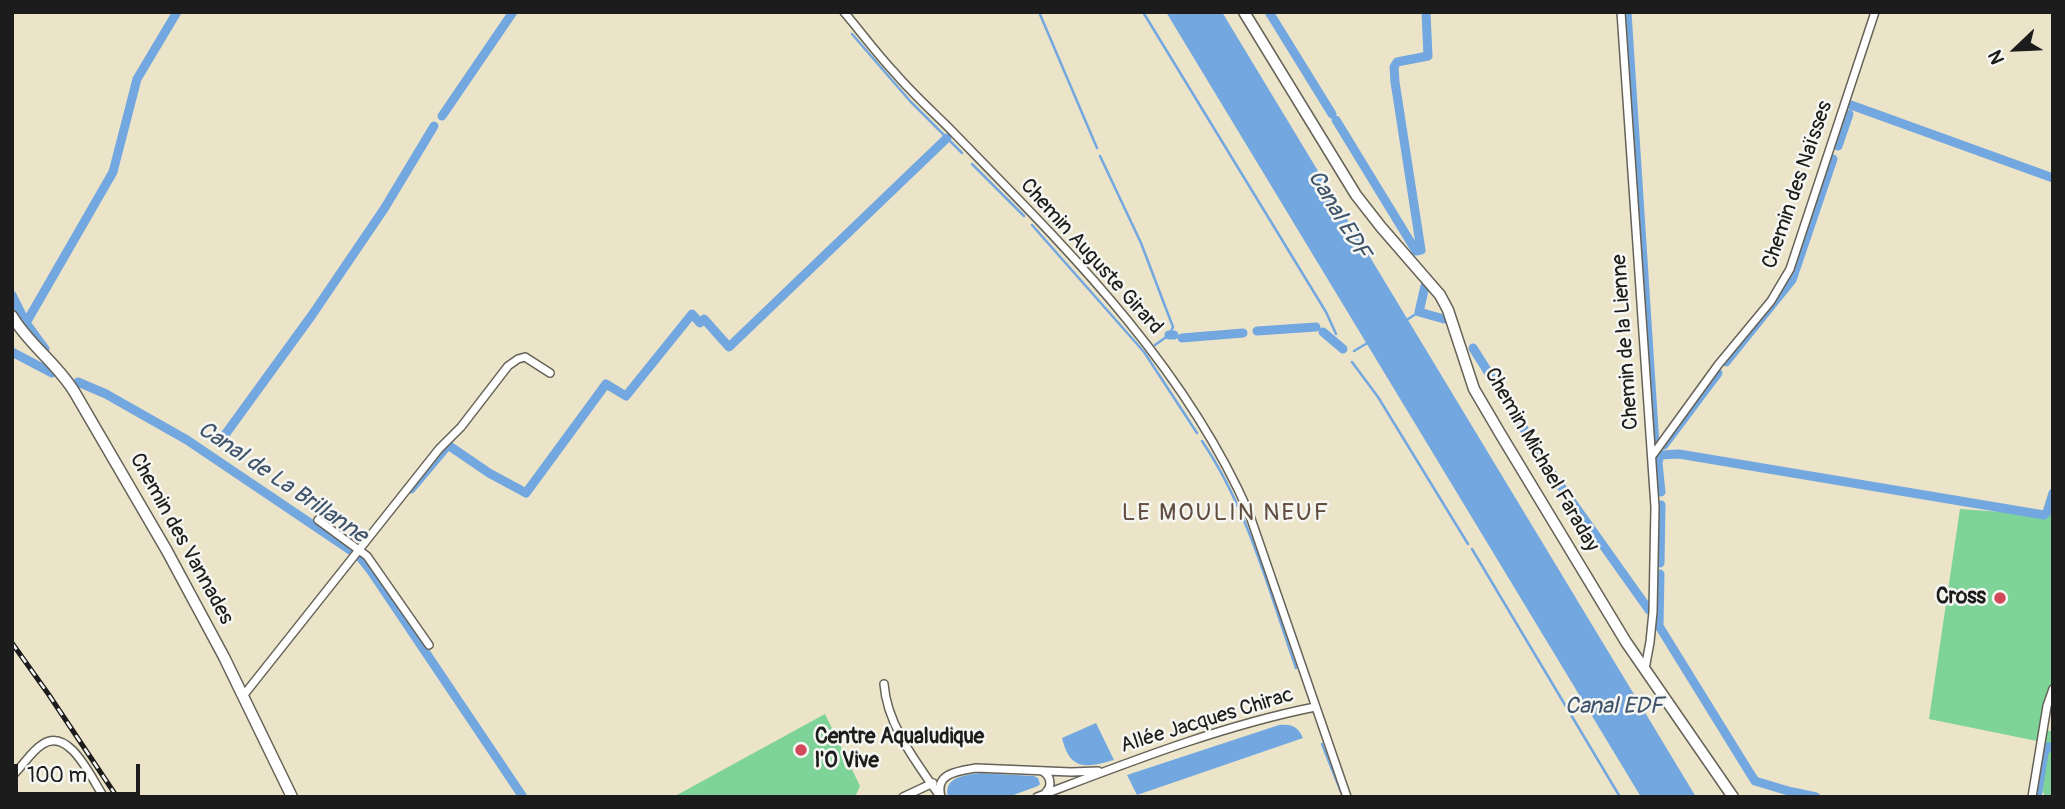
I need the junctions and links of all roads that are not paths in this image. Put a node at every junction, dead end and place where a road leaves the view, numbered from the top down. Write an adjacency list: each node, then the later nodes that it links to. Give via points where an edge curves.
1 (844, 12): 15 (street, Chemin Auguste Girard, via 894,73 1113,302 1165,369 1238,488)
2 (1244, 12): 11 (main road, Chemin Michael Faraday, via 1356,195 1444,302 1480,401)
3 (1621, 12): 7 (street, Chemin de la Lienne)
4 (1875, 12): 7 (street, Chemin des Naïsses, via 1790,269 1771,301 1717,365)
5 (12, 316): 14 (main road, Chemin des Vannades, via 70,383 167,551)
6 (550, 373): 9 (street, via 527,358 512,363)
7 (1652, 456): 11 (street, Chemin de la Lienne, via 1655,570)
8 (318, 520): 9 (street)
9 (359, 549): 10 (street); 14 (street)
10 (429, 645)
11 (1645, 669): 27 (main road, Chemin Michael Faraday)
12 (884, 684): 20 (street, via 892,718)
13 (2053, 689): 28 (street)
14 (243, 696): 23 (main road, Chemin des Vannades)
15 (1315, 707): 16 (street, Allée Jacques Chirac); 26 (street, Chemin Auguste Girard)
16 (1109, 769): 17 (street, Allée Jacques Chirac); 21 (street, Allée Jacques Chirac)
17 (1042, 771): 18 (street, Allée Jacques Chirac, via 976,768); 21 (street, Allée Jacques Chirac, via 1050,785)
18 (949, 775): 20 (street, Allée Jacques Chirac); 25 (street, via 939,784)
19 (12, 776): 22 (street, via 35,750 52,740 74,751)
20 (931, 783): 24 (street, Allée Jacques Chirac); 25 (street)
21 (1040, 796)
22 (104, 797)
23 (292, 797)
24 (903, 797)
25 (940, 797)
26 (1347, 797)
27 (1735, 797)
28 (2032, 797)

